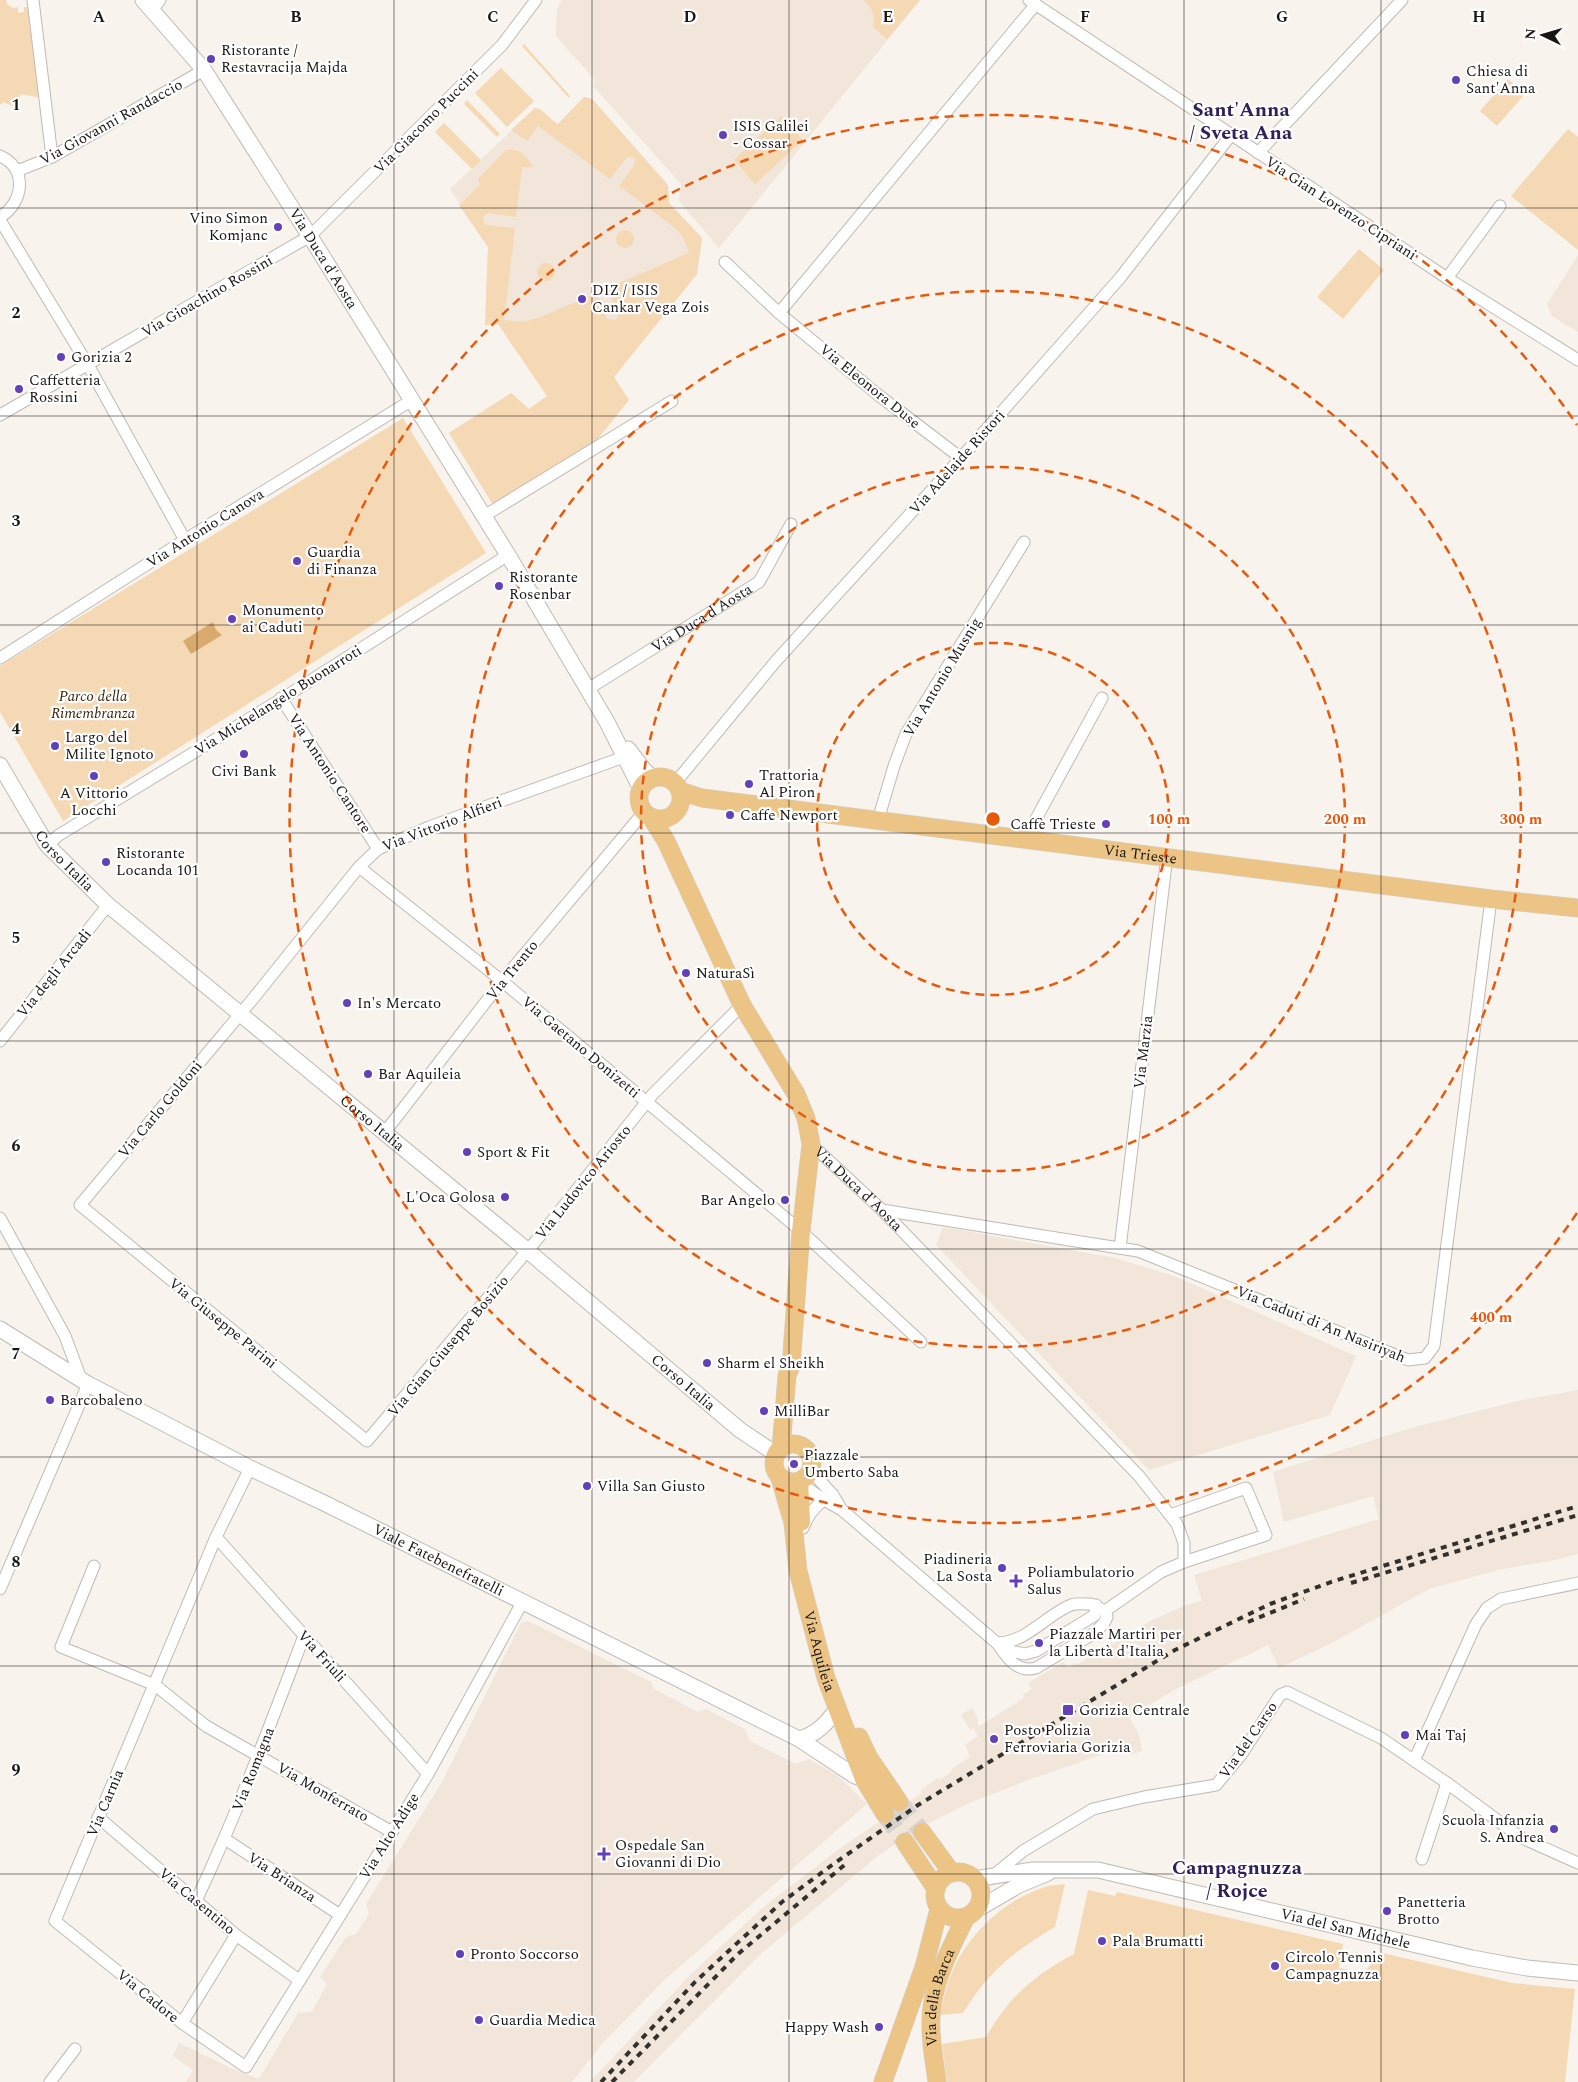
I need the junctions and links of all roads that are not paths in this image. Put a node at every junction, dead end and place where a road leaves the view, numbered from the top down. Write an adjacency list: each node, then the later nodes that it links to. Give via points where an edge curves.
1 (34, 0): 10 (street)
2 (536, 0): 14 (street, Via Giacomo Puccini, via 502,44)
3 (1402, 0): 8 (street)
4 (1033, 2): 7 (street, Via Gian Lorenzo Cipriani); 17 (street, Via Gian Lorenzo Cipriani)
5 (152, 3): 6 (main road, Via Duca d'Aosta)
6 (204, 70): 10 (street, Via Giovanni Randaccio); 14 (main road, Via Duca d'Aosta)
7 (1232, 135): 8 (street, Via Gian Lorenzo Cipriani); 23 (street, Via Adelaide Ristori, via 1120,278)
8 (1258, 153): 16 (street, Via Gian Lorenzo Cipriani)
9 (0, 156): 11 (street)
10 (52, 157): 11 (street, Via Giovanni Randaccio)
11 (17, 171): 13 (street, via 20,191 14,206)
12 (1500, 206): 16 (street)
13 (0, 218): 19 (street)
14 (310, 236): 19 (street, Via Gioachino Rossini); 20 (main road, Via Duca d'Aosta)
15 (725, 262): 17 (street, Via Eleonora Duse)
16 (1447, 278): 18 (street, Via Gian Lorenzo Cipriani)
17 (779, 313): 23 (street, Via Eleonora Duse)
18 (1578, 360)
19 (88, 365): 22 (street, Via Gioachino Rossini); 26 (street)
20 (412, 400): 24 (main road, Via Duca d'Aosta); 26 (street, Via Antonio Canova)
21 (672, 401): 24 (street)
22 (0, 415)
23 (961, 458): 37 (street, Via Adelaide Ristori, via 776,661)
24 (484, 516): 28 (main road, Via Duca d'Aosta)
25 (791, 524): 30 (street, Via Duca d'Aosta, via 759,582)
26 (185, 540): 29 (street, Via Antonio Canova)
27 (1024, 542): 39 (street, Via Antonio Musnig, via 906,734)
28 (508, 554): 30 (main road, Via Duca d'Aosta); 31 (street, Via Michelangelo Buonarroti)
29 (0, 658)
30 (588, 688): 33 (main road, Via Duca d'Aosta)
31 (281, 698): 41 (street, Via Michelangelo Buonarroti); 42 (street, Via Antonio Cantore)
32 (1102, 698): 40 (street)
33 (607, 722): 34 (main road, Via Duca d'Aosta); 36 (main road, Via Duca d'Aosta, via 644,770)
34 (624, 757): 36 (main road, Via Duca d'Aosta); 42 (street, Via Vittorio Alfieri, via 429,827)
35 (0, 765): 41 (main road, Corso Italia)
36 (647, 784): 37 (main road, via 669,779); 38 (main road, Via Duca d'Aosta, via 639,797 640,805)
37 (678, 793): 38 (main road, via 677,810); 39 (main road, Via Trieste)
38 (653, 816): 48 (street, Via Trento); 49 (main road, Via Duca d'Aosta)
39 (878, 820): 40 (main road, Via Trieste)
40 (1025, 839): 43 (main road, Via Trieste)
41 (46, 845): 46 (main road, Corso Italia)
42 (378, 849): 44 (street, Via Vittorio Alfieri)
43 (1167, 856): 45 (main road, Via Trieste); 59 (street, Via Marzia)
44 (359, 867): 48 (street, Via Gaetano Donizetti); 50 (street, Via Vittorio Alfieri)
45 (1491, 899): 47 (main road, Via Trieste); 59 (street, Via Caduti di An Nasiriyah, via 1434,1346 1425,1358 1408,1360 1155,1257)
46 (108, 905): 50 (main road, Corso Italia); 51 (street, Via degli Arcadi)
47 (1578, 908)
48 (502, 981): 52 (street, Via Gaetano Donizetti); 53 (street, Via Trento)
49 (742, 1005): 52 (street, Via Ludovico Ariosto); 54 (main road, Via Duca d'Aosta, via 796,1094 806,1118)
50 (240, 1013): 53 (main road, Corso Italia); 55 (street, Via Carlo Goldoni)
51 (0, 1041)
52 (647, 1102): 58 (street, Via Gaetano Donizetti); 60 (street, Via Ludovico Ariosto)
53 (385, 1132): 60 (main road, Corso Italia)
54 (810, 1144): 56 (street, Via Duca d'Aosta); 58 (main road)
55 (80, 1205): 64 (street, Via Giuseppe Parini)
56 (882, 1210): 59 (street, Via Caduti di An Nasiriyah); 71 (street, Via Duca d'Aosta, via 1139,1476)
57 (0, 1218): 63 (street, via 65,1336)
58 (801, 1232): 62 (street, Via Gaetano Donizetti); 65 (main road, via 791,1366 794,1376 792,1431)
59 (1120, 1248)
60 (528, 1250): 64 (street, Via Gian Giuseppe Bosizio); 65 (main road, Corso Italia, via 740,1430)
61 (0, 1329): 63 (main road, Viale Fatebenefratelli)
62 (921, 1342)
63 (84, 1382): 66 (main road, Viale Fatebenefratelli); 77 (street)
64 (367, 1441)
65 (784, 1449): 67 (main road, via 803,1447 809,1453 812,1462); 68 (main road, via 774,1468)
66 (250, 1468): 73 (street, Via Carnia); 78 (main road, Viale Fatebenefratelli)
67 (805, 1476): 68 (main road, via 786,1482); 69 (street); 70 (street, via 833,1495); 72 (main road)
68 (780, 1478): 83 (main road, Via Aquileia, via 793,1523 798,1571)
69 (824, 1500): 70 (street); 72 (street, via 808,1516)
70 (842, 1510): 81 (street)
71 (1170, 1515): 74 (street, Via Duca d'Aosta, via 1184,1543); 74 (street, via 1246,1488 1266,1535)
72 (802, 1532): 90 (main road, Via Aquileia, via 812,1598 838,1685 869,1758)
73 (216, 1537): 80 (street, Via Friuli); 82 (street, Via Carnia)
74 (1184, 1562): 79 (street)
75 (94, 1566): 82 (street, via 62,1647)
76 (1578, 1583): 86 (street, via 1502,1599 1487,1608 1476,1624)
77 (0, 1590)
78 (523, 1601): 84 (main road, Viale Fatebenefratelli); 87 (street, Via Alto Adige)
79 (1101, 1608): 81 (street, via 1071,1605 1017,1638); 81 (street, via 1036,1651 1025,1654 1012,1652); 81 (street, via 1107,1617 1101,1628 1036,1668 1029,1670 1014,1665)
80 (304, 1636): 85 (street, Via Romagna); 87 (street, Via Friuli)
81 (997, 1643)
82 (155, 1685): 85 (street, Via Monferrato, via 206,1726); 92 (street, Via Carnia)
83 (837, 1709): 84 (main road, via 816,1732); 88 (main road, Via Aquileia)
84 (799, 1739): 88 (main road, Viale Fatebenefratelli)
85 (259, 1756): 93 (street, Via Monferrato); 95 (street, Via Romagna)
86 (1414, 1761): 89 (street, Via del Carso); 101 (street, Via del Carso, via 1381,1738 1287,1692 1280,1695 1216,1785 1093,1809 1023,1851)
87 (428, 1774): 93 (street, Via Alto Adige)
88 (864, 1780): 91 (main road, Via Aquileia)
89 (1449, 1784): 97 (street); 98 (street, Via del Carso, via 1520,1837)
90 (899, 1802)
91 (885, 1814)
92 (98, 1818): 104 (street, Via Casentino); 108 (street, Via Carnia)
93 (392, 1832): 107 (street, Via Alto Adige)
94 (922, 1832): 100 (main road)
95 (225, 1839): 104 (street, Via Romagna); 107 (street, Via Brianza)
96 (905, 1842): 103 (main road)
97 (1422, 1859)
98 (1578, 1863)
99 (1056, 1869): 101 (main road, Via del San Michele); 106 (main road, Via del San Michele, via 1019,1885); 110 (main road, Via del San Michele, via 1098,1870 1472,1958)
100 (952, 1873): 102 (main road, via 963,1873); 103 (main road, via 942,1879)
101 (994, 1875): 102 (main road, Via del San Michele)
102 (974, 1879): 106 (main road, via 981,1893)
103 (936, 1889): 105 (main road)
104 (196, 1900): 109 (street, Via Casentino)
105 (939, 1909): 106 (main road, via 952,1917); 116 (main road, via 924,1967)
106 (971, 1913): 117 (main road, Via della Barca, via 940,1971 933,2005 930,2027)
107 (340, 1915): 111 (street, Via Alto Adige)
108 (54, 1921): 112 (street, Via Cadore)
109 (236, 1934): 111 (street, Via Casentino); 112 (street)
110 (1578, 1973)
111 (299, 1980): 114 (street, Via Alto Adige)
112 (182, 2023): 114 (street, Via Cadore)
113 (75, 2049): 115 (street)
114 (246, 2067)
115 (50, 2082)
116 (883, 2082)
117 (937, 2082)

